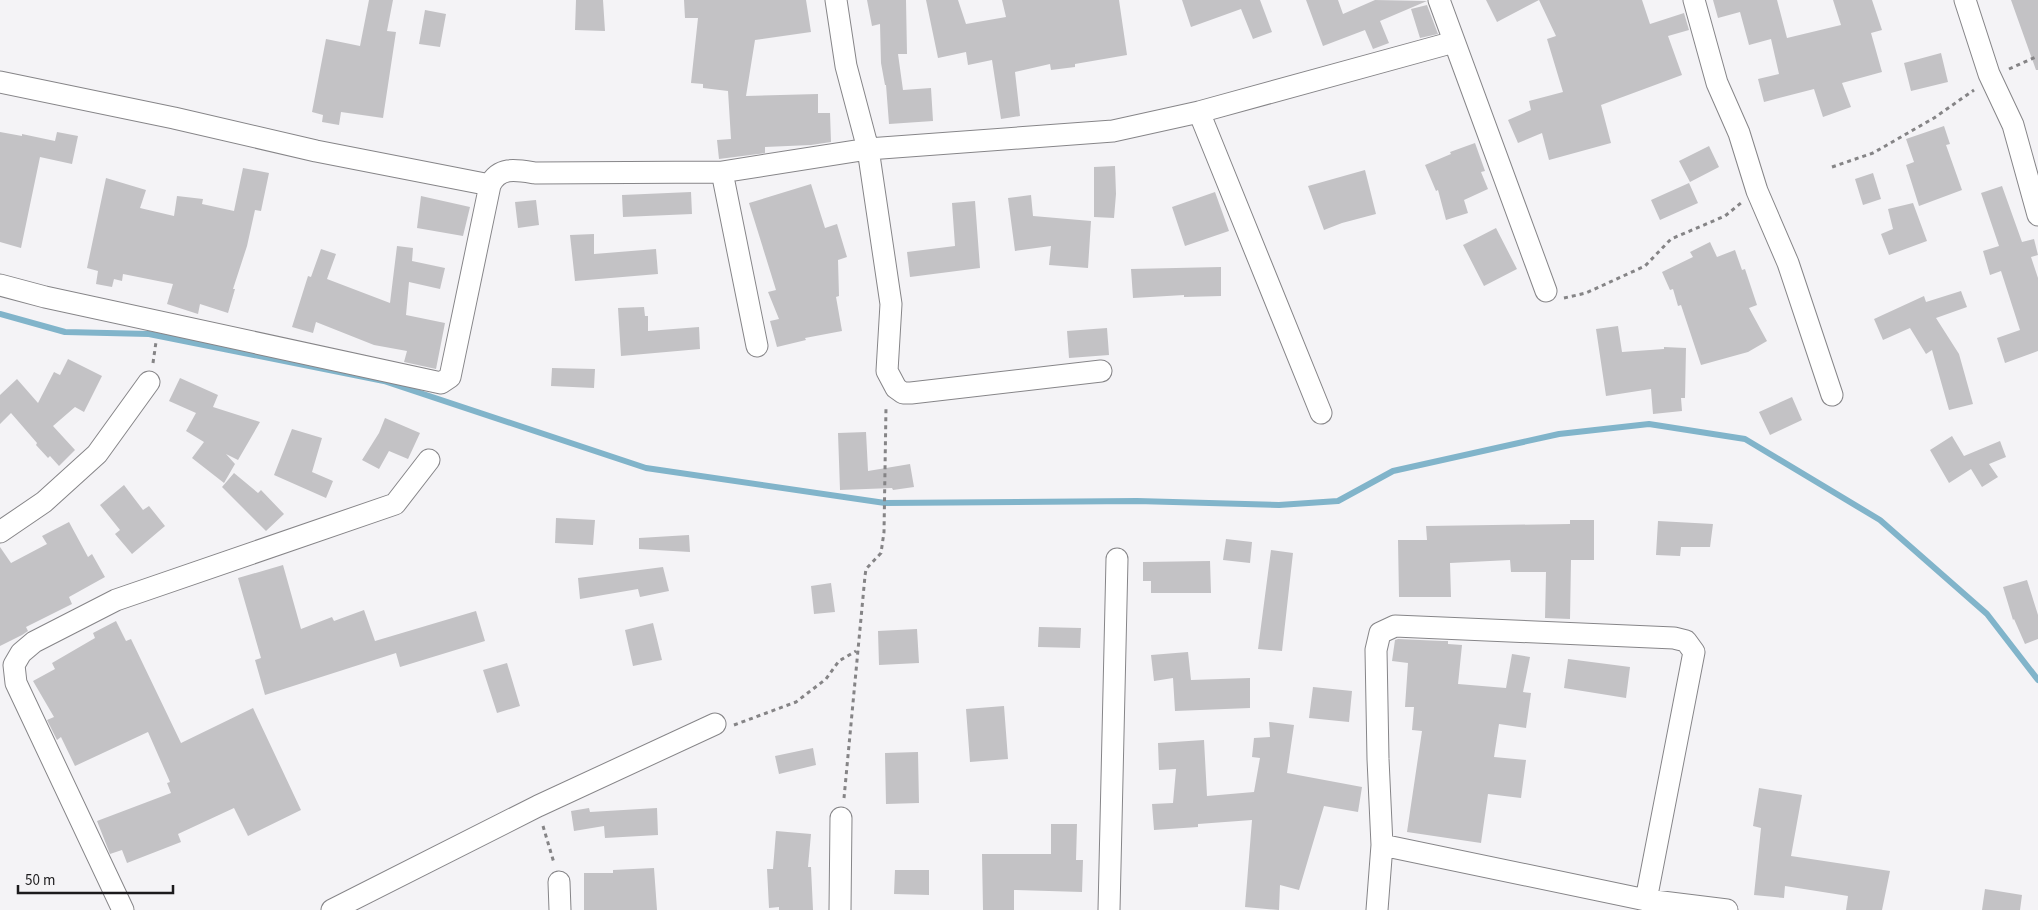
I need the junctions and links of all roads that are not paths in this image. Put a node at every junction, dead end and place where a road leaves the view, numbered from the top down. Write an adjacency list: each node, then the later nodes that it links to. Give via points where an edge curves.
1 (836, 0): 8 (street, via 846,66)
2 (1439, 0): 5 (street)
3 (1694, 0): 17 (street, via 1717,83 1740,133 1757,191 1788,263)
4 (1965, 0): 11 (street, via 1992,80 2013,125)
5 (1454, 42): 7 (street); 13 (street)
6 (0, 82): 10 (street, via 316,151)
7 (1199, 112): 8 (street, via 1113,131); 18 (street)
8 (868, 149): 9 (street); 15 (street, via 891,304 887,371 896,388 903,393 911,393)
9 (722, 172): 10 (street, via 545,173 508,170 493,177); 14 (street)
10 (490, 185): 12 (street, via 450,377 441,383 45,298)
11 (2038, 215)
12 (0, 285)
13 (1546, 291)
14 (757, 346)
15 (1101, 371)
16 (149, 382): 20 (street, via 97,454 44,502)
17 (1832, 395)
18 (1321, 413)
19 (429, 460): 27 (street, via 395,504 116,600 34,642 21,653 14,665 16,683)
20 (0, 532)
21 (1117, 559): 31 (street)
22 (715, 724): 28 (street, via 538,806)
23 (841, 818): 30 (street)
24 (1382, 846): 26 (street); 26 (street, via 1376,650 1380,632 1395,626 1686,640 1694,652); 32 (street)
25 (559, 882): 29 (street)
26 (1646, 900): 33 (street)
27 (123, 910)
28 (332, 910)
29 (560, 910)
30 (840, 910)
31 (1109, 910)
32 (1377, 910)
33 (1727, 910)

